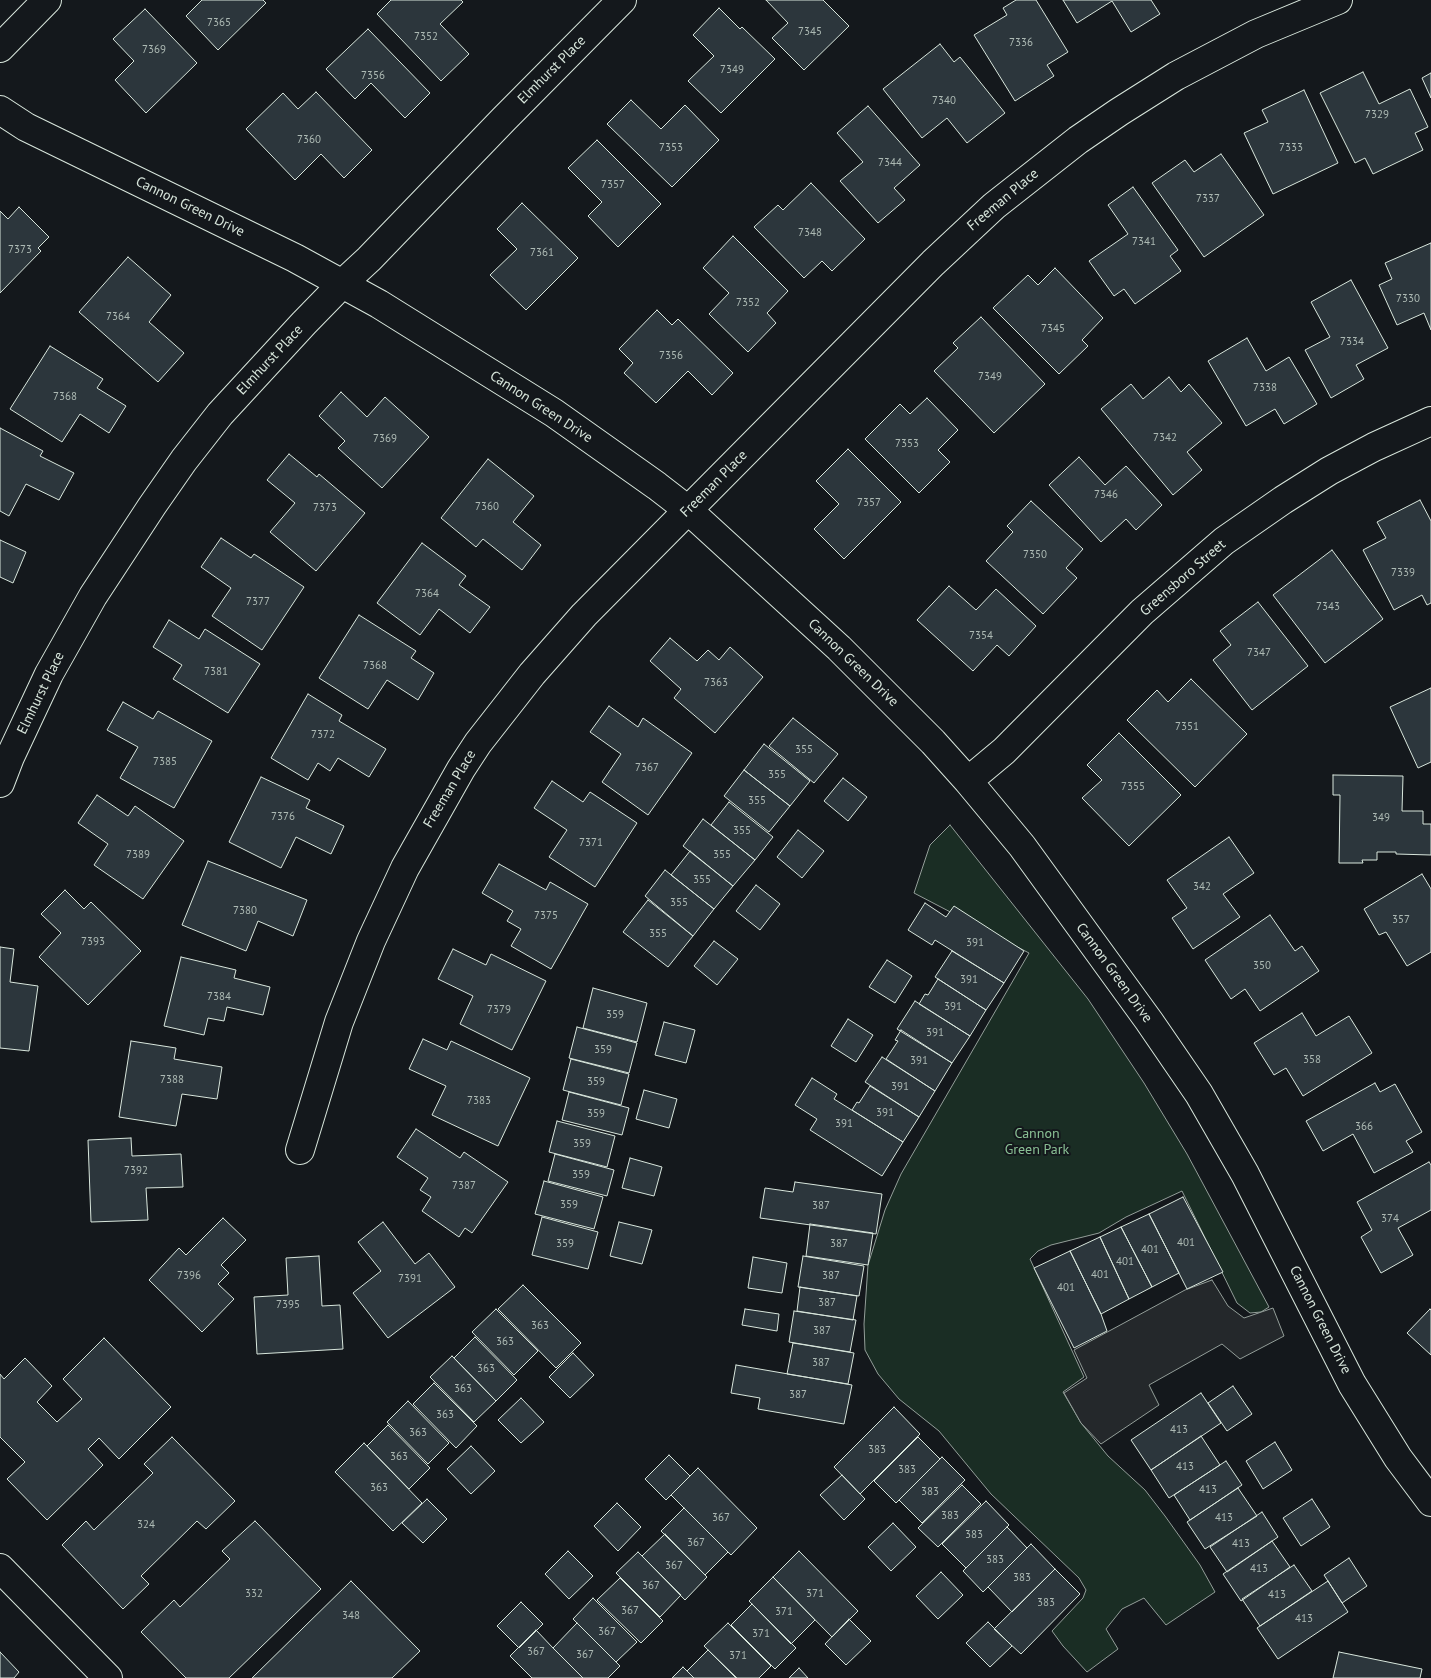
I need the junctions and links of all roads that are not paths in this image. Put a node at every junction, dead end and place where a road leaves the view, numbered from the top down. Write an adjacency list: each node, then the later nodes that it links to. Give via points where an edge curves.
1 (47, 0): 4 (street)
2 (622, 0): 6 (street, Elmhurst Place)
3 (1338, 0): 8 (street, Freeman Place, via 1256,34 1176,76 1119,112 1030,177 938,257)
4 (0, 48)
5 (0, 110): 6 (street, Cannon Green Drive, via 26,127)
6 (342, 284): 8 (street, Cannon Green Drive, via 554,413); 10 (street, Elmhurst Place, via 220,414 139,525 93,596 49,674)
7 (1431, 421): 9 (street, Greensboro Street, via 1330,471 1224,541 1142,612 1004,751)
8 (688, 510): 9 (street, Cannon Green Drive, via 839,648); 11 (street, Freeman Place, via 542,662 461,769 405,868 371,941 339,1022)
9 (968, 781): 12 (street, Cannon Green Drive, via 1022,846 1199,1094 1245,1174 1352,1384 1398,1458)
10 (0, 783)
11 (300, 1150)
12 (1431, 1501)
13 (0, 1568): 14 (street)
14 (108, 1678)

